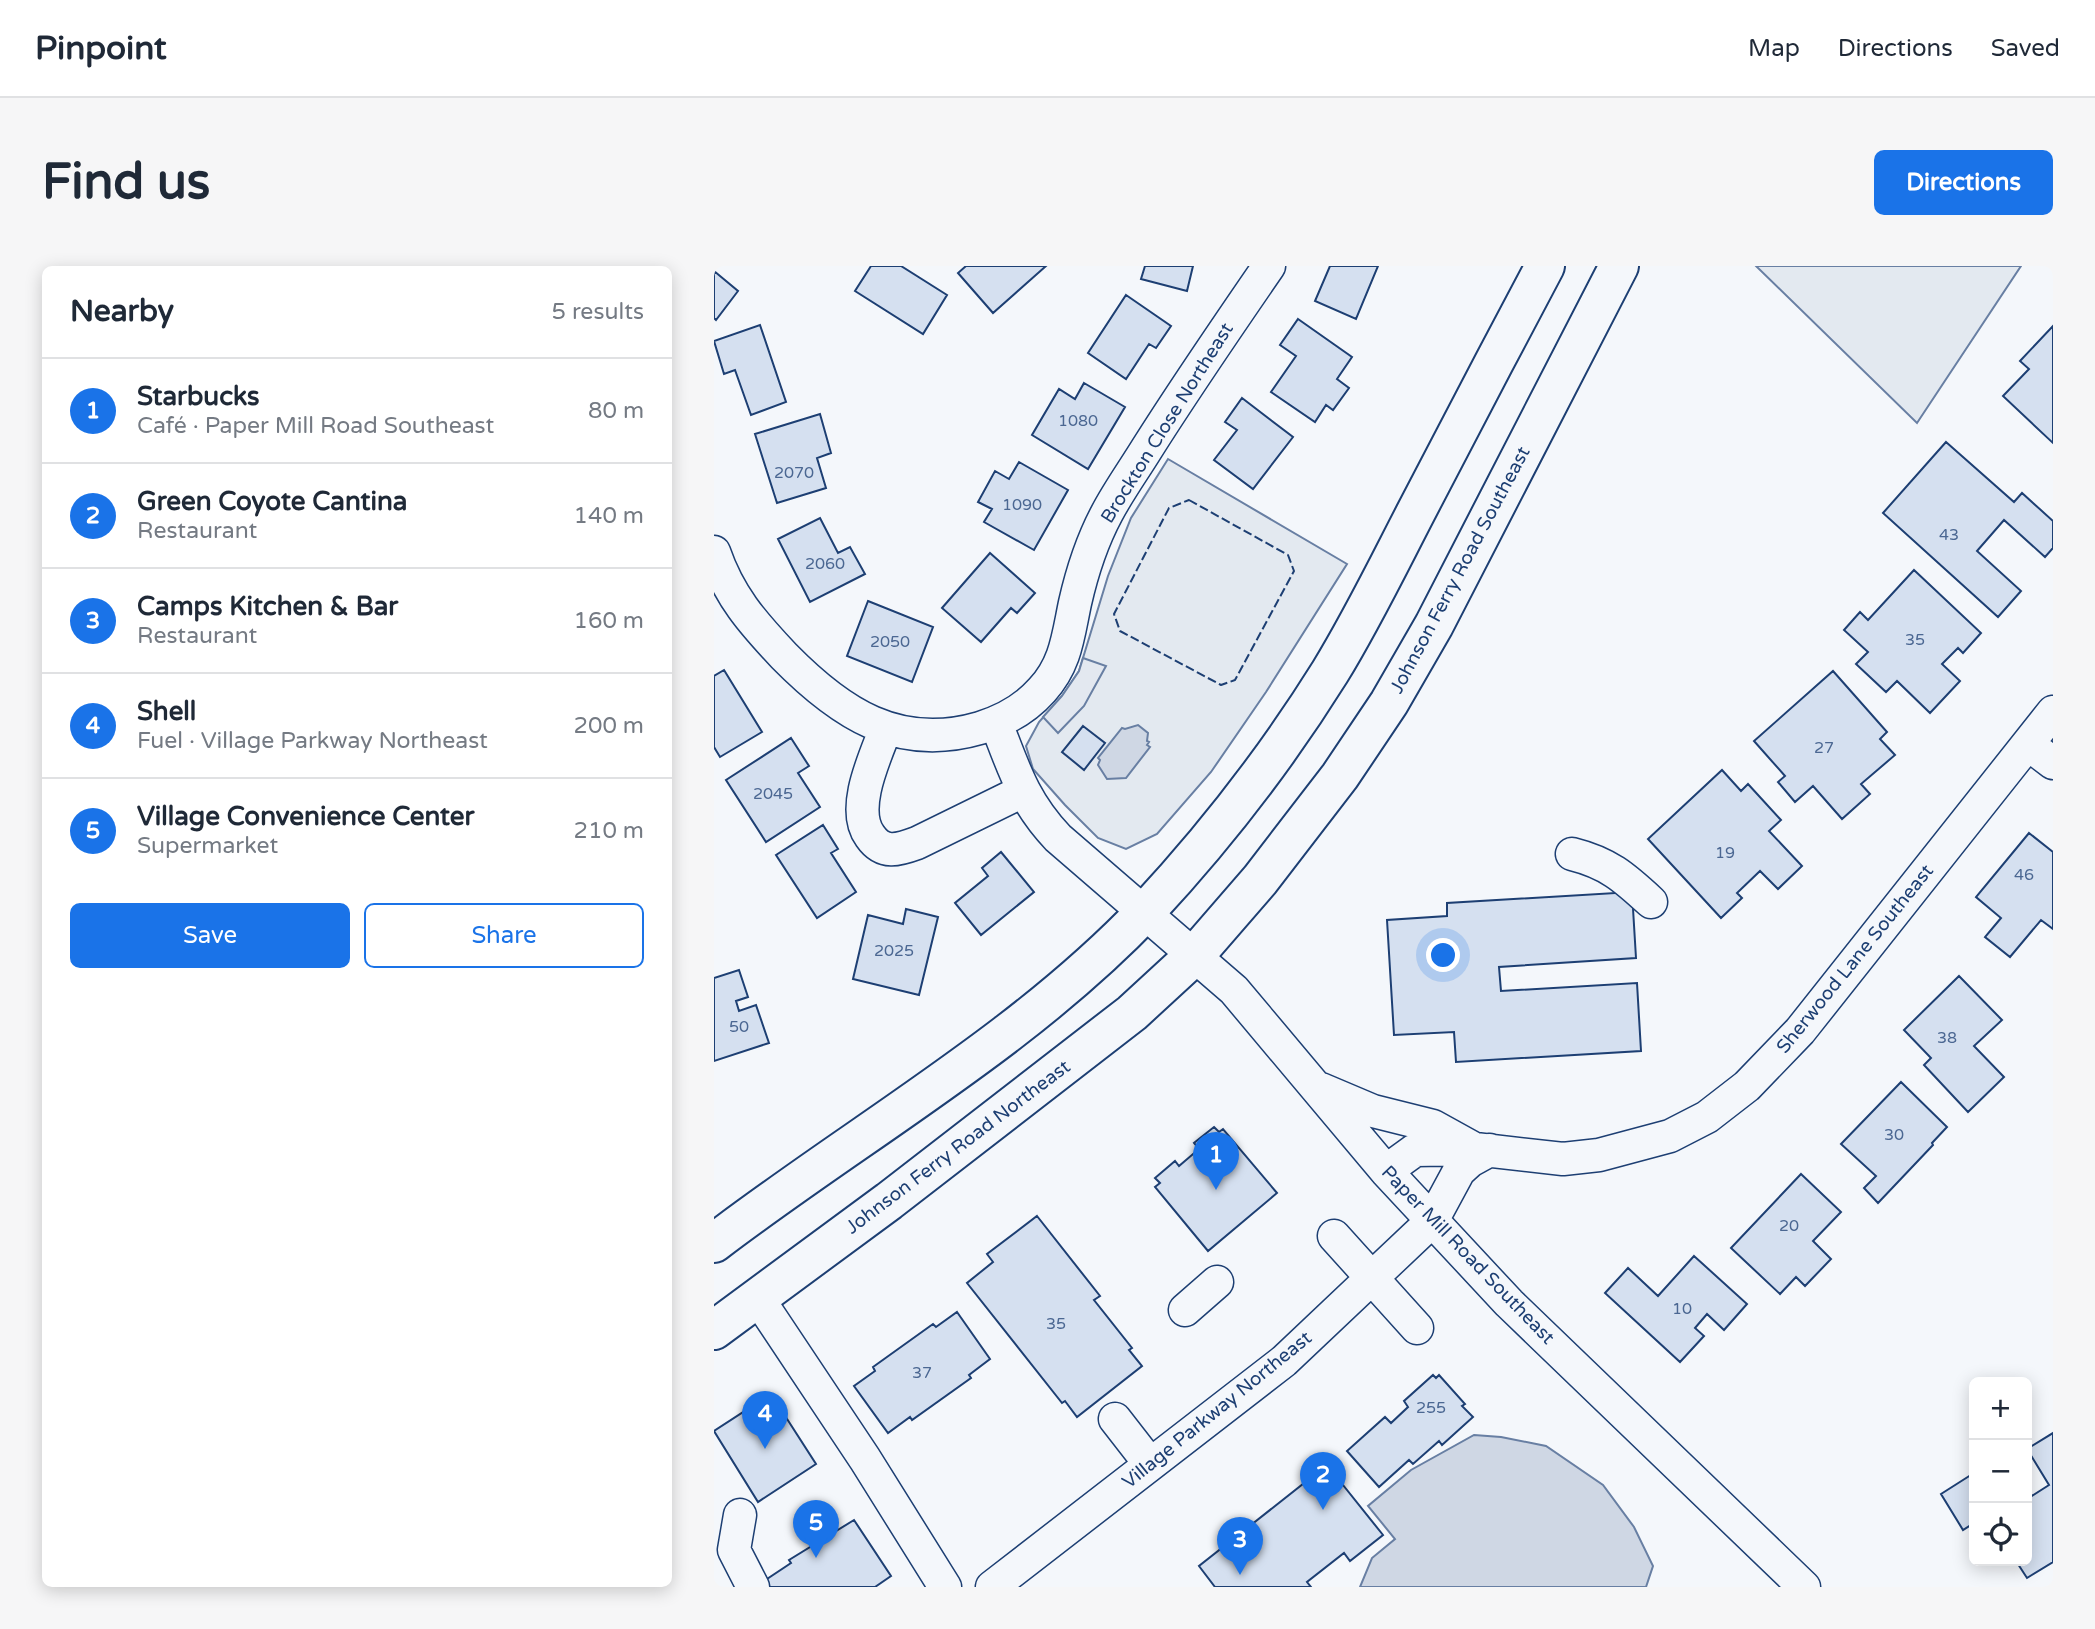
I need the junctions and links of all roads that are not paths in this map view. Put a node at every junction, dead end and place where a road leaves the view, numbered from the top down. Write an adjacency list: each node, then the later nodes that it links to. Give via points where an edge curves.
1 (1269, 266): 6 (street, Brockton Close Northeast, via 1107,512 1087,562 1059,668 1041,691)
2 (1545, 266): 13 (main road, via 1331,670 1207,842)
3 (1619, 266): 14 (main road, Johnson Ferry Road Southeast, via 1389,703 1332,787)
4 (714, 552): 7 (street, Brockton Close Northeast, via 740,607 805,677 855,716)
5 (2053, 712): 8 (street, Sherwood Lane Southeast)
6 (996, 723): 7 (street, Brockton Close Northeast, via 960,734 925,737); 10 (street)
7 (886, 728): 10 (street, via 861,815 874,843 886,851 917,843)
8 (2028, 744): 9 (street); 16 (street, Sherwood Lane Southeast, via 1800,1031 1747,1086 1707,1117 1671,1136 1599,1154 1563,1159)
9 (2053, 763)
10 (1023, 792): 13 (street, via 1058,838)
11 (1572, 854): 12 (street, via 1595,860 1623,876)
12 (1651, 902)
13 (1145, 912): 14 (street, Paper Mill Road Southeast); 20 (main road, via 1086,967 968,1062)
14 (1195, 956): 15 (street, Paper Mill Road Southeast, via 1234,990); 23 (main road, Johnson Ferry Road Northeast, via 1048,1081)
15 (1315, 1086): 16 (street, Sherwood Lane Southeast, via 1373,1111 1433,1126); 17 (street, Paper Mill Road Southeast)
16 (1482, 1150): 17 (street, Sherwood Lane Southeast, via 1415,1150); 18 (street, via 1459,1171)
17 (1386, 1171): 18 (street, Paper Mill Road Southeast)
18 (1432, 1221): 21 (street, Village Parkway Northeast); 33 (street, Paper Mill Road Southeast, via 1509,1303)
19 (1334, 1236): 21 (street)
20 (714, 1242)
21 (1371, 1279): 25 (street); 28 (street, Village Parkway Northeast, via 1284,1361)
22 (1217, 1282): 24 (street)
23 (757, 1297): 26 (main road, Johnson Ferry Road Northeast); 31 (street, via 854,1466)
24 (1185, 1310)
25 (1417, 1328)
26 (714, 1330)
27 (1115, 1419): 28 (street)
28 (1150, 1464): 32 (street, Village Parkway Northeast)
29 (740, 1515): 30 (street, via 734,1550)
30 (753, 1587)
31 (945, 1587)
32 (992, 1587)
33 (1804, 1587)

